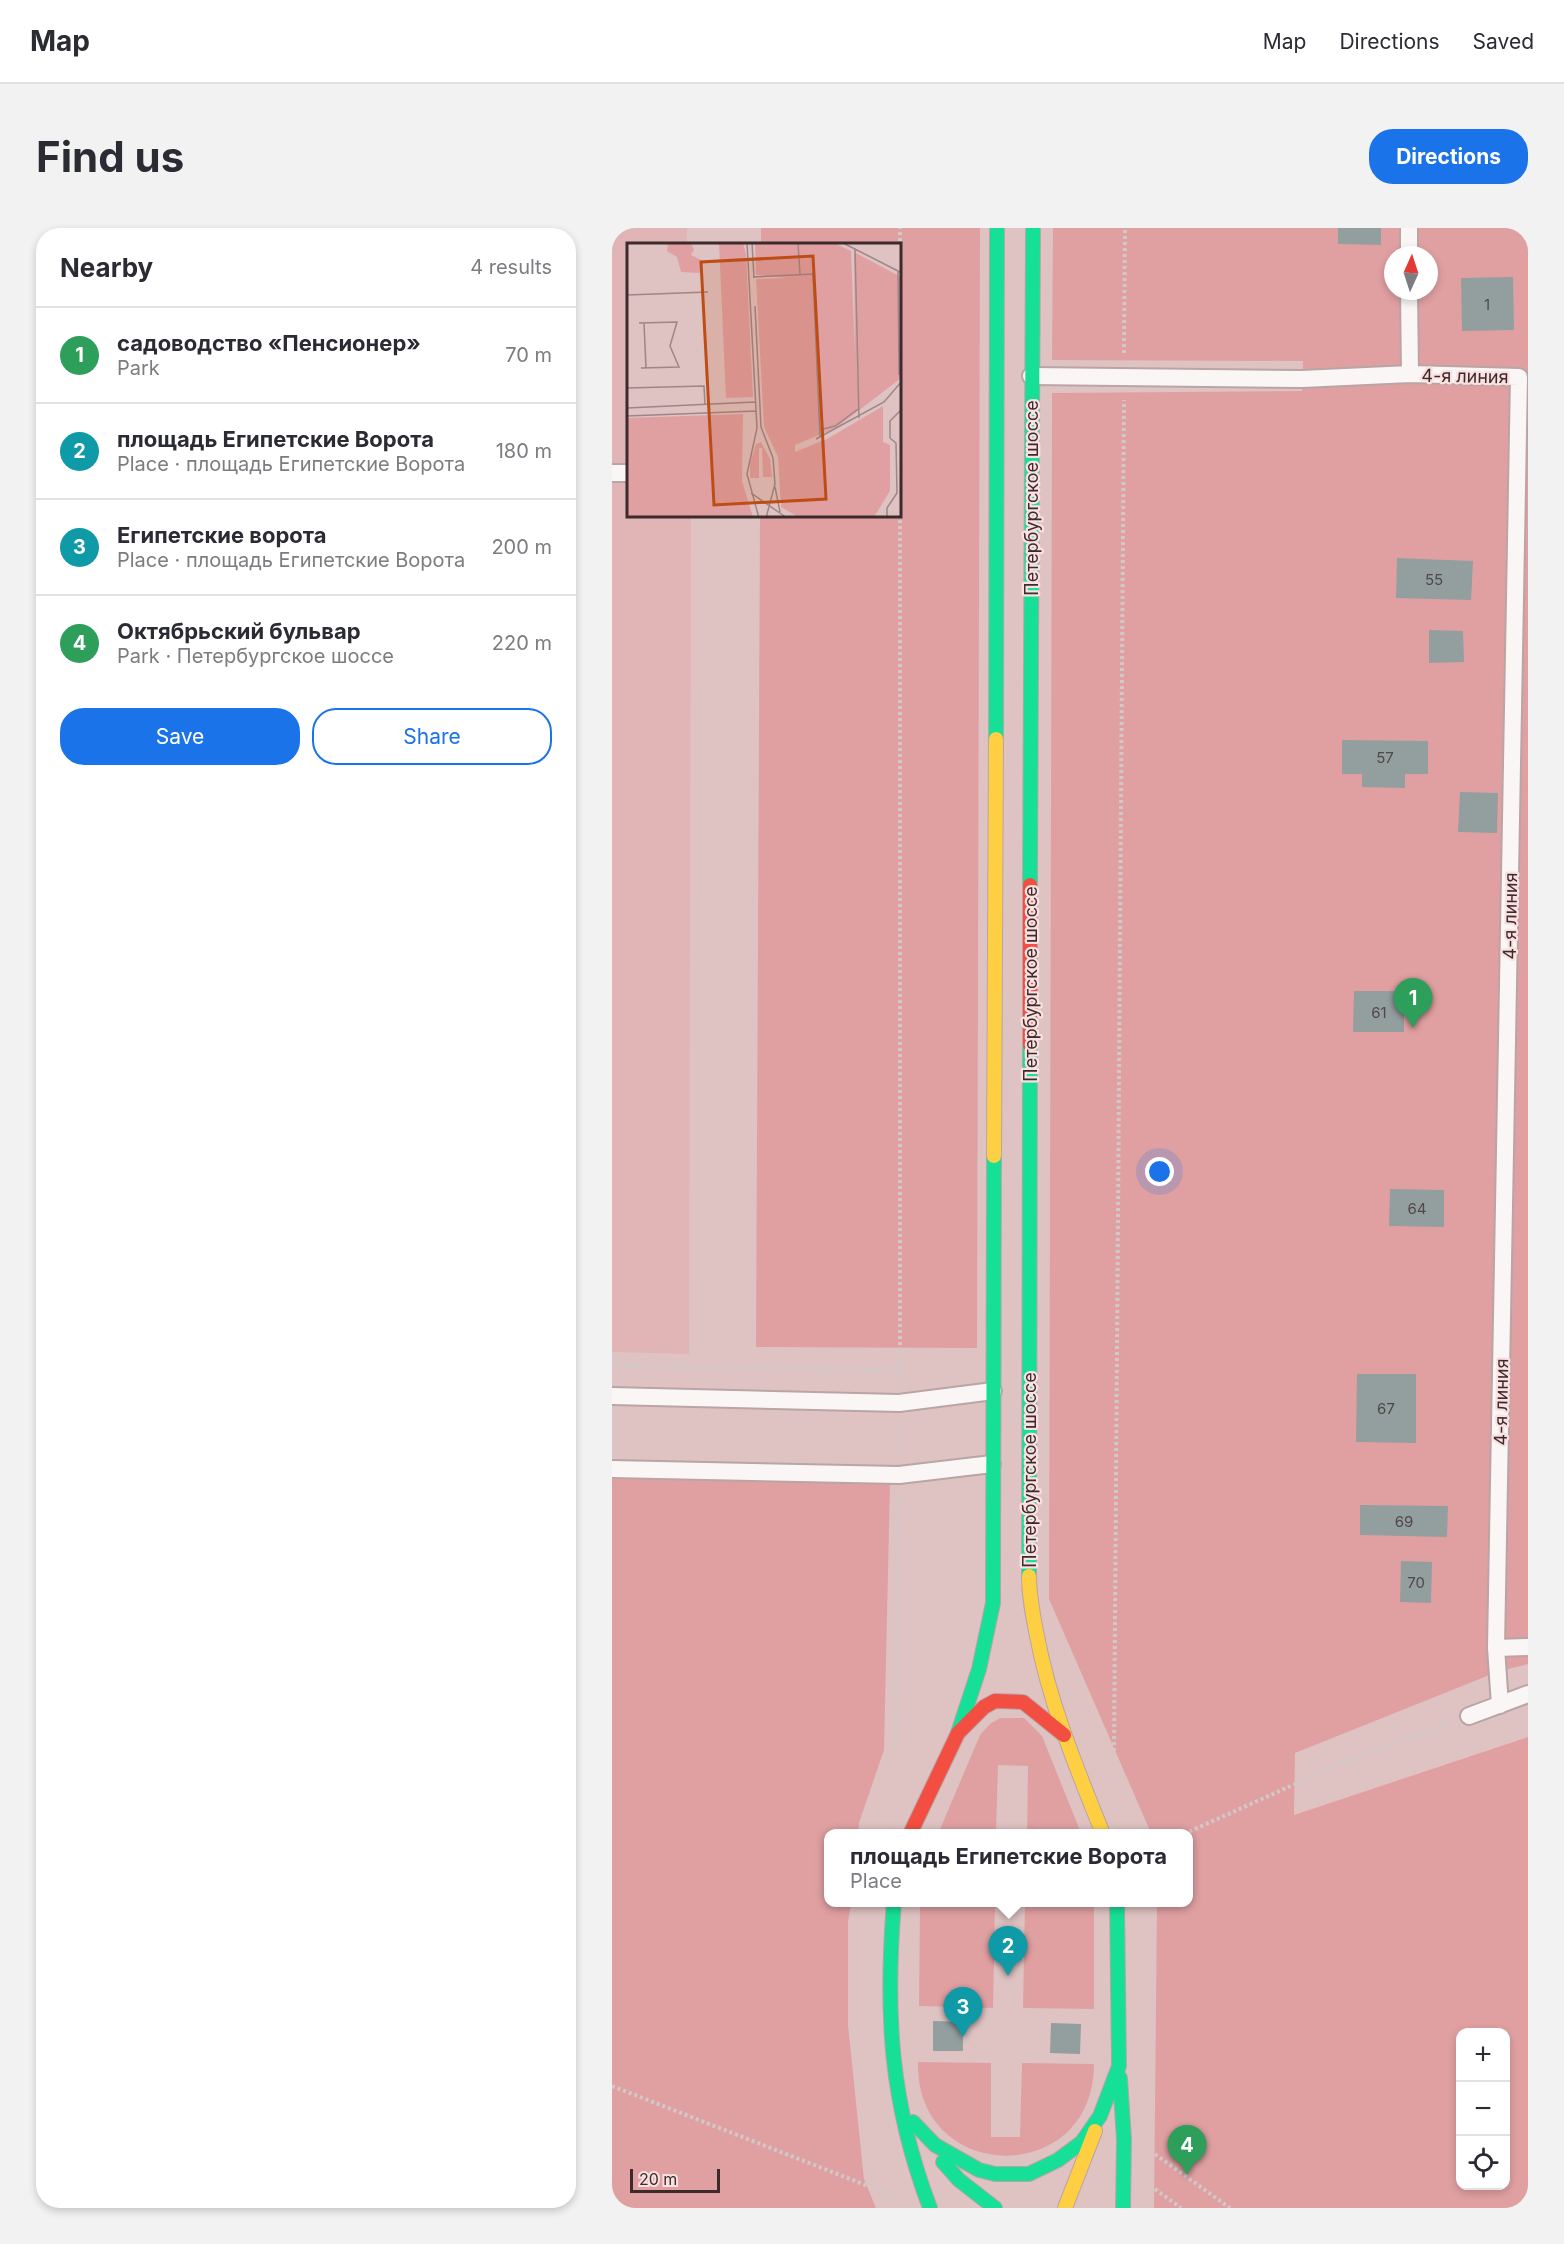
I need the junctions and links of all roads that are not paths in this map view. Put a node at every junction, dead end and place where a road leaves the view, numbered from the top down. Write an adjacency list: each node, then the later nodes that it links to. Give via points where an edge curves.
1 (997, 228): 8 (main road, Петербургское шоссе)
2 (1033, 228): 7 (main road, Петербургское шоссе)
3 (1409, 228): 4 (lane)
4 (1409, 246)
5 (1409, 300): 6 (lane)
6 (1410, 374): 7 (lane, 4-я линия, via 1302,379); 13 (lane, 4-я линия, via 1519,377)
7 (1031, 376): 18 (main road, Петербургское шоссе, via 1029,1596 1043,1668)
8 (993, 1390): 9 (lane, via 899,1403); 10 (main road, Петербургское шоссе)
9 (612, 1396)
10 (992, 1464): 11 (lane, via 899,1475); 17 (main road, Петербургское шоссе, via 993,1603 979,1669)
11 (612, 1468)
12 (1528, 1647): 13 (lane)
13 (1496, 1648): 15 (lane, 4-я линия)
14 (1528, 1694): 15 (lane)
15 (1500, 1706): 16 (lane)
16 (1469, 1716)
17 (958, 1733): 18 (main road, via 984,1707 1009,1700 1023,1702); 19 (main road)
18 (1064, 1735): 20 (main road, Петербургское шоссе)
19 (912, 1829)
20 (1101, 1829)
21 (894, 1907): 23 (main road)
22 (1117, 1907): 24 (main road)
23 (892, 2051): 26 (main road); 27 (main road, via 899,2104)
24 (1119, 2066): 25 (main road); 30 (main road)
25 (1100, 2116): 26 (main road, via 1082,2142 1058,2160 1029,2174 1008,2175 979,2170 964,2162 935,2145); 29 (main road)
26 (913, 2122): 28 (main road, via 935,2155)
27 (930, 2208)
28 (995, 2208)
29 (1065, 2208)
30 (1123, 2208)

